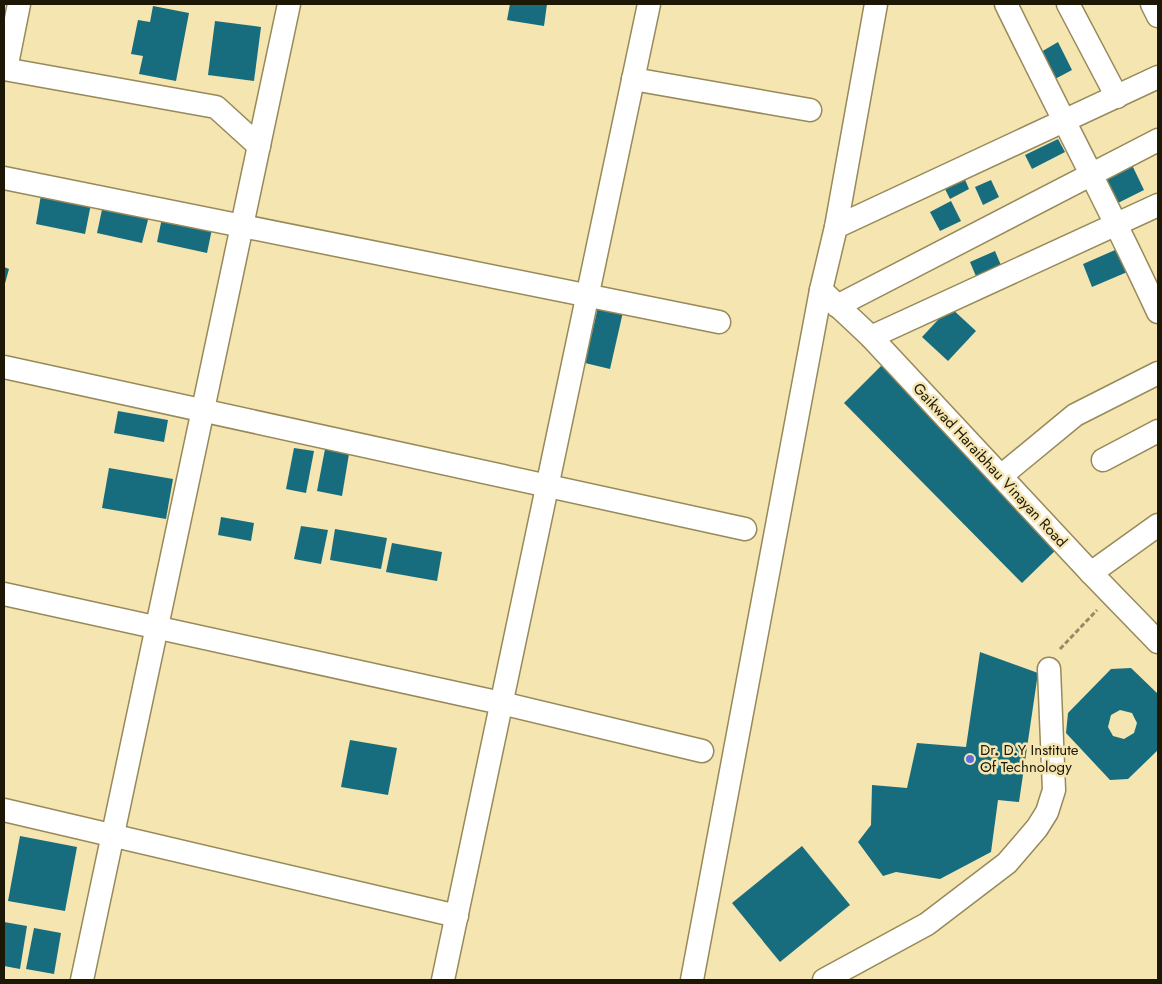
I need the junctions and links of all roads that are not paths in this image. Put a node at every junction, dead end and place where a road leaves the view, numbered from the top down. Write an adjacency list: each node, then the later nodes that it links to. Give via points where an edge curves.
1 (18, 4): 9 (street)
2 (289, 4): 16 (street)
3 (649, 4): 11 (street)
4 (876, 4): 22 (street)
5 (1006, 4): 14 (street)
6 (1068, 4): 12 (street)
7 (1152, 4): 8 (street)
8 (1158, 16)
9 (5, 69): 16 (street, via 216,107)
10 (1158, 77): 12 (street)
11 (633, 79): 13 (street); 24 (street)
12 (1117, 97): 14 (street)
13 (810, 110)
14 (1063, 122): 17 (street); 22 (street)
15 (1158, 140): 17 (street)
16 (259, 146): 21 (street)
17 (1091, 175): 20 (street); 25 (street)
18 (4, 178): 21 (street)
19 (1158, 205): 20 (street)
20 (1117, 224): 26 (street); 28 (street)
21 (242, 226): 24 (street); 31 (street)
22 (836, 227): 23 (street)
23 (821, 290): 25 (street, Gaikwad Haraibhau Vinayan Road); 50 (street)
24 (587, 296): 27 (street); 35 (street)
25 (837, 306): 28 (street, Gaikwad Haraibhau Vinayan Road)
26 (1158, 312)
27 (720, 322)
28 (871, 337): 34 (street, Gaikwad Haraibhau Vinayan Road)
29 (4, 367): 31 (street)
30 (1158, 373): 34 (street, via 1075,415)
31 (203, 411): 35 (street); 40 (street)
32 (1158, 431): 33 (street)
33 (1103, 460)
34 (1001, 476): 38 (street, Gaikwad Haraibhau Vinayan Road)
35 (547, 486): 37 (street); 43 (street)
36 (1158, 525): 38 (street)
37 (744, 529)
38 (1091, 573): 41 (street, Gaikwad Haraibhau Vinayan Road)
39 (4, 594): 40 (street)
40 (157, 627): 43 (street); 46 (street)
41 (1158, 642)
42 (1049, 669): 51 (street, via 1054,790 1047,812 1037,828 1007,863 927,924)
43 (501, 703): 44 (street); 47 (street)
44 (702, 751)
45 (4, 810): 46 (street)
46 (113, 836): 47 (street); 48 (street)
47 (457, 916): 49 (street)
48 (82, 980)
49 (443, 980)
50 (692, 980)
51 (824, 980)

